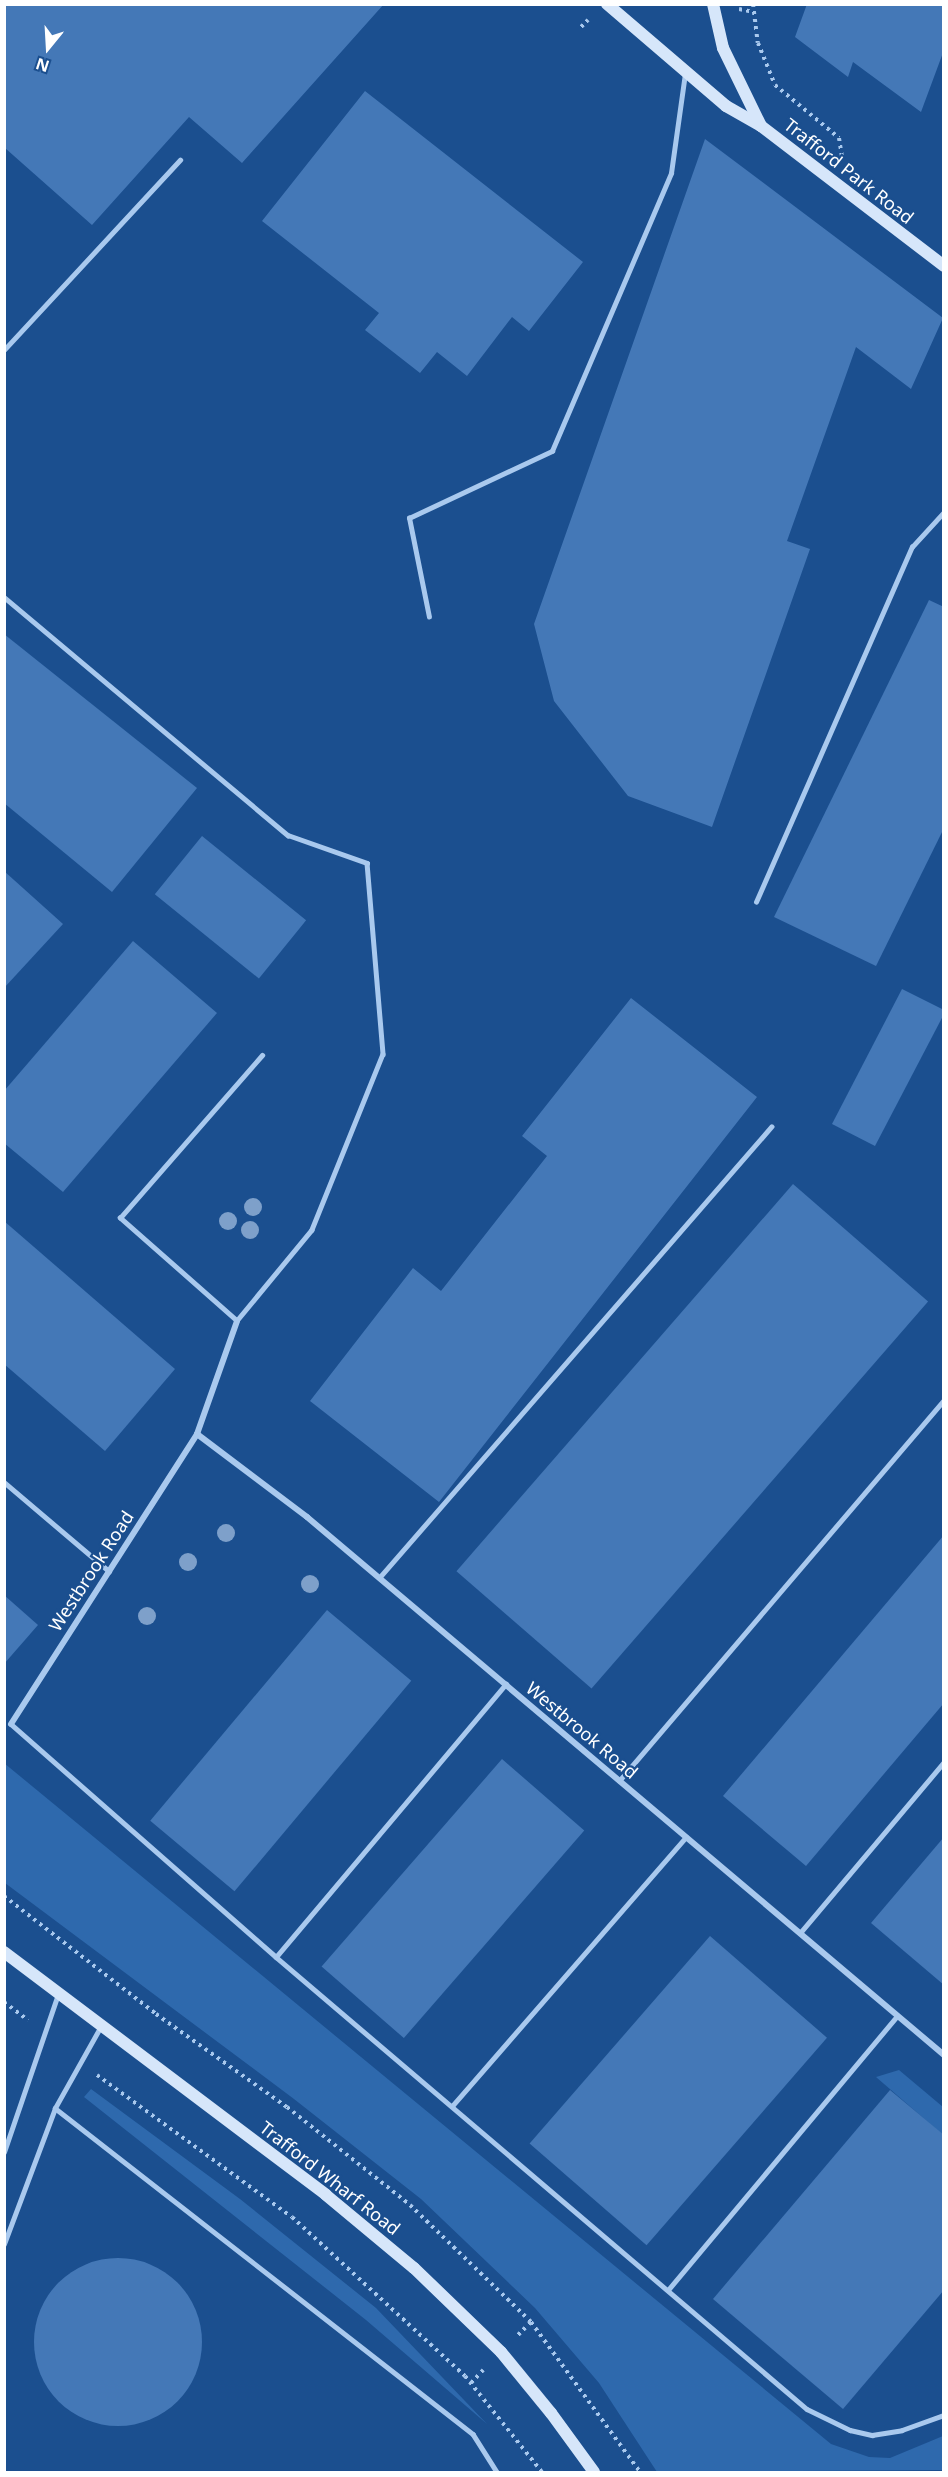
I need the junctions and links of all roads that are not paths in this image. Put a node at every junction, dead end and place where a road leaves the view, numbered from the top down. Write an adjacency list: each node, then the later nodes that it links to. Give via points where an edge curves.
1 (608, 4): 3 (street, Trafford Park Road)
2 (712, 4): 4 (street, Trafford Park Road, via 723,48)
3 (685, 73): 4 (street, Trafford Park Road, via 726,106); 10 (lane, via 671,173 552,451 409,518)
4 (761, 126): 6 (street, Trafford Park Road)
5 (180, 159): 7 (lane)
6 (944, 266)
7 (4, 350)
8 (944, 512): 11 (lane, via 912,547)
9 (4, 597): 14 (lane, via 288,835 367,863 383,1054 312,1230)
10 (429, 617)
11 (756, 902)
12 (262, 1055): 14 (lane, via 120,1218)
13 (771, 1127): 19 (lane)
14 (237, 1322): 16 (street, Westbrook Road)
15 (944, 1400): 23 (lane)
16 (197, 1434): 18 (street, Westbrook Road); 19 (street, Westbrook Road, via 307,1517)
17 (4, 1482): 18 (lane)
18 (109, 1571): 21 (street, Westbrook Road)
19 (379, 1578): 20 (street, Westbrook Road)
20 (506, 1684): 23 (street, Westbrook Road); 27 (lane)
21 (11, 1724): 27 (lane)
22 (944, 1762): 25 (lane)
23 (619, 1781): 24 (street, Westbrook Road)
24 (686, 1837): 25 (street, Westbrook Road); 32 (lane)
25 (800, 1933): 29 (street, Westbrook Road)
26 (4, 1952): 28 (street, Trafford Wharf Road)
27 (276, 1957): 32 (lane)
28 (58, 1994): 30 (street, Trafford Wharf Road); 34 (lane)
29 (897, 2016): 31 (street, Westbrook Road); 36 (lane)
30 (101, 2026): 33 (lane); 39 (street, Trafford Wharf Road, via 326,2195 414,2268 501,2352)
31 (944, 2055)
32 (453, 2105): 36 (lane)
33 (55, 2108): 35 (lane); 38 (lane, via 473,2434)
34 (4, 2152)
35 (4, 2244)
36 (668, 2290): 37 (lane, via 807,2409 850,2430 872,2435 902,2430)
37 (944, 2415)
38 (497, 2472)
39 (594, 2472)

